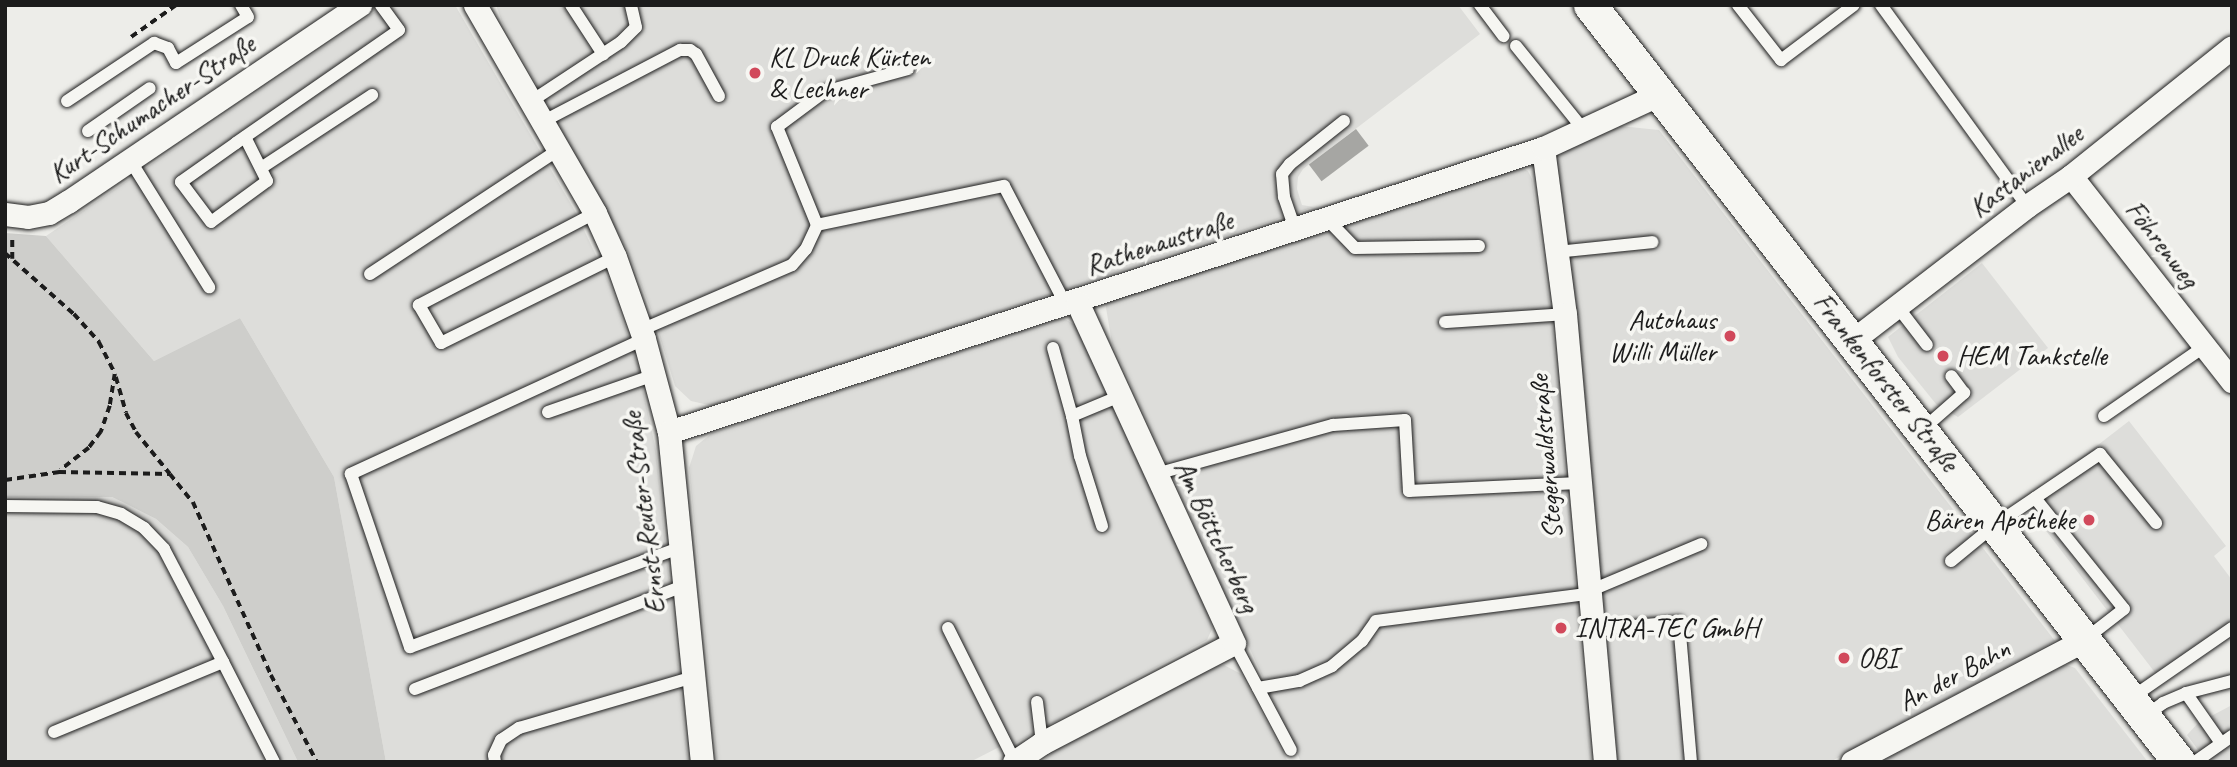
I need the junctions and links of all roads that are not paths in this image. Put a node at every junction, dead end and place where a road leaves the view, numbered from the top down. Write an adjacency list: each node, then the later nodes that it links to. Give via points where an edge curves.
1 (241, 5): 21 (lane, via 248,17 176,63 168,48 154,43)
2 (381, 5): 27 (lane, via 400,30)
3 (475, 5): 22 (street, Ernst-Reuter-Straße)
4 (570, 5): 15 (lane)
5 (631, 5): 15 (lane, via 636,27)
6 (1590, 5): 18 (main road, Frankenforster Straße)
7 (1738, 5): 8 (lane, via 1781,60)
8 (1854, 5)
9 (1881, 5): 33 (lane)
10 (352, 8): 30 (street, Kurt-Schumacher-Straße)
11 (1486, 8): 12 (lane)
12 (1503, 36)
13 (1516, 46): 25 (lane)
14 (2232, 47): 32 (street, Kastanienallee)
15 (603, 54): 22 (lane)
16 (908, 69): 37 (lane, via 824,92 777,127)
17 (150, 88): 26 (lane)
18 (1661, 93): 25 (street, Rathenaustraße); 50 (main road, Frankenforster Straße)
19 (372, 95): 31 (lane)
20 (719, 96): 24 (lane, via 696,54 680,50)
21 (67, 101)
22 (530, 102): 24 (street, Ernst-Reuter-Straße)
23 (1344, 121): 38 (lane, via 1282,174)
24 (542, 122): 29 (street, Ernst-Reuter-Straße)
25 (1583, 129): 28 (street, Rathenaustraße)
26 (88, 131)
27 (245, 137): 31 (lane); 31 (lane, via 181,182 211,222 267,181)
28 (1543, 148): 36 (street, Rathenaustraße); 41 (street, Stegerwaldstraße)
29 (558, 150): 35 (street, Ernst-Reuter-Straße); 43 (lane)
30 (130, 160): 34 (street, Kurt-Schumacher-Straße, via 49,213 28,217); 44 (lane)
31 (261, 168)
32 (2071, 176): 33 (street, Kastanienallee); 52 (street, Föhrenweg)
33 (2027, 206): 46 (street, Kastanienallee)
34 (5, 214)
35 (594, 214): 42 (street, Ernst-Reuter-Straße); 42 (lane, via 419,305 441,343)
36 (1327, 219): 38 (street, Rathenaustraße); 40 (lane, via 1355,248)
37 (817, 225): 45 (lane, via 1004,186); 49 (lane, via 806,250 792,264)
38 (1295, 229): 45 (street, Rathenaustraße)
39 (1652, 242): 41 (lane)
40 (1479, 246)
41 (1556, 251): 47 (street, Stegerwaldstraße)
42 (615, 257): 49 (street, Ernst-Reuter-Straße)
43 (370, 274)
44 (209, 287)
45 (1072, 303): 57 (street, Am Böttcherberg); 62 (street, Rathenaustraße)
46 (1897, 306): 50 (street, Kastanienallee); 51 (lane)
47 (1564, 314): 48 (lane); 64 (street, Stegerwaldstraße)
48 (1445, 322)
49 (643, 335): 54 (street, Ernst-Reuter-Straße); 71 (lane, via 351,474 410,647)
50 (1853, 340): 61 (main road, Frankenforster Straße)
51 (1927, 345)
52 (2205, 346): 56 (street, Föhrenweg); 60 (lane)
53 (1053, 348): 59 (lane)
54 (654, 375): 58 (lane); 62 (street, Ernst-Reuter-Straße)
55 (1951, 376): 61 (lane, via 1964,393)
56 (2232, 381)
57 (1121, 396): 59 (lane); 63 (street, Am Böttcherberg)
58 (548, 412)
59 (1072, 416): 69 (lane)
60 (2104, 416)
61 (1923, 429): 68 (main road, Frankenforster Straße)
62 (669, 432): 71 (street, Ernst-Reuter-Straße)
63 (1156, 474): 64 (lane, via 1333,425 1405,419 1409,491); 79 (street, Am Böttcherberg)
64 (1578, 483): 74 (street, Stegerwaldstraße)
65 (2035, 498): 67 (lane, via 2099,454); 68 (lane); 78 (lane, via 2124,609)
66 (5, 506): 80 (lane, via 97,507 144,528 164,549)
67 (2156, 523)
68 (1995, 524): 72 (lane); 78 (main road, Frankenforster Straße)
69 (1102, 526)
70 (1701, 544): 74 (lane)
71 (679, 548): 73 (street, Ernst-Reuter-Straße)
72 (1951, 561)
73 (683, 586): 81 (street, Ernst-Reuter-Straße); 84 (lane)
74 (1587, 593): 77 (street, Stegerwaldstraße); 83 (lane, via 1376,621 1362,641 1332,666 1299,681)
75 (948, 628): 92 (lane)
76 (2232, 628): 87 (lane)
77 (1591, 630): 96 (street, Stegerwaldstraße); 97 (lane, via 1679,622)
78 (2084, 640): 87 (main road, Frankenforster Straße); 98 (street, An der Bahn)
79 (1234, 643): 83 (lane); 90 (street, Am Böttcherberg)
80 (223, 662): 88 (lane); 93 (lane)
81 (693, 677): 94 (lane, via 519,727 500,740); 95 (street, Ernst-Reuter-Straße)
82 (2232, 681): 85 (lane)
83 (1258, 688): 91 (lane)
84 (415, 689)
85 (2186, 693): 87 (lane); 89 (lane)
86 (1037, 702): 90 (lane)
87 (2136, 708): 99 (main road, Frankenforster Straße)
88 (54, 732)
89 (2227, 740): 100 (lane)
90 (1042, 743): 92 (street, Am Böttcherberg)
91 (1291, 750)
92 (1013, 761)
93 (274, 762)
94 (495, 762)
95 (702, 762)
96 (1605, 762)
97 (1691, 762)
98 (1852, 762)
99 (2179, 762)
100 (2195, 762)

